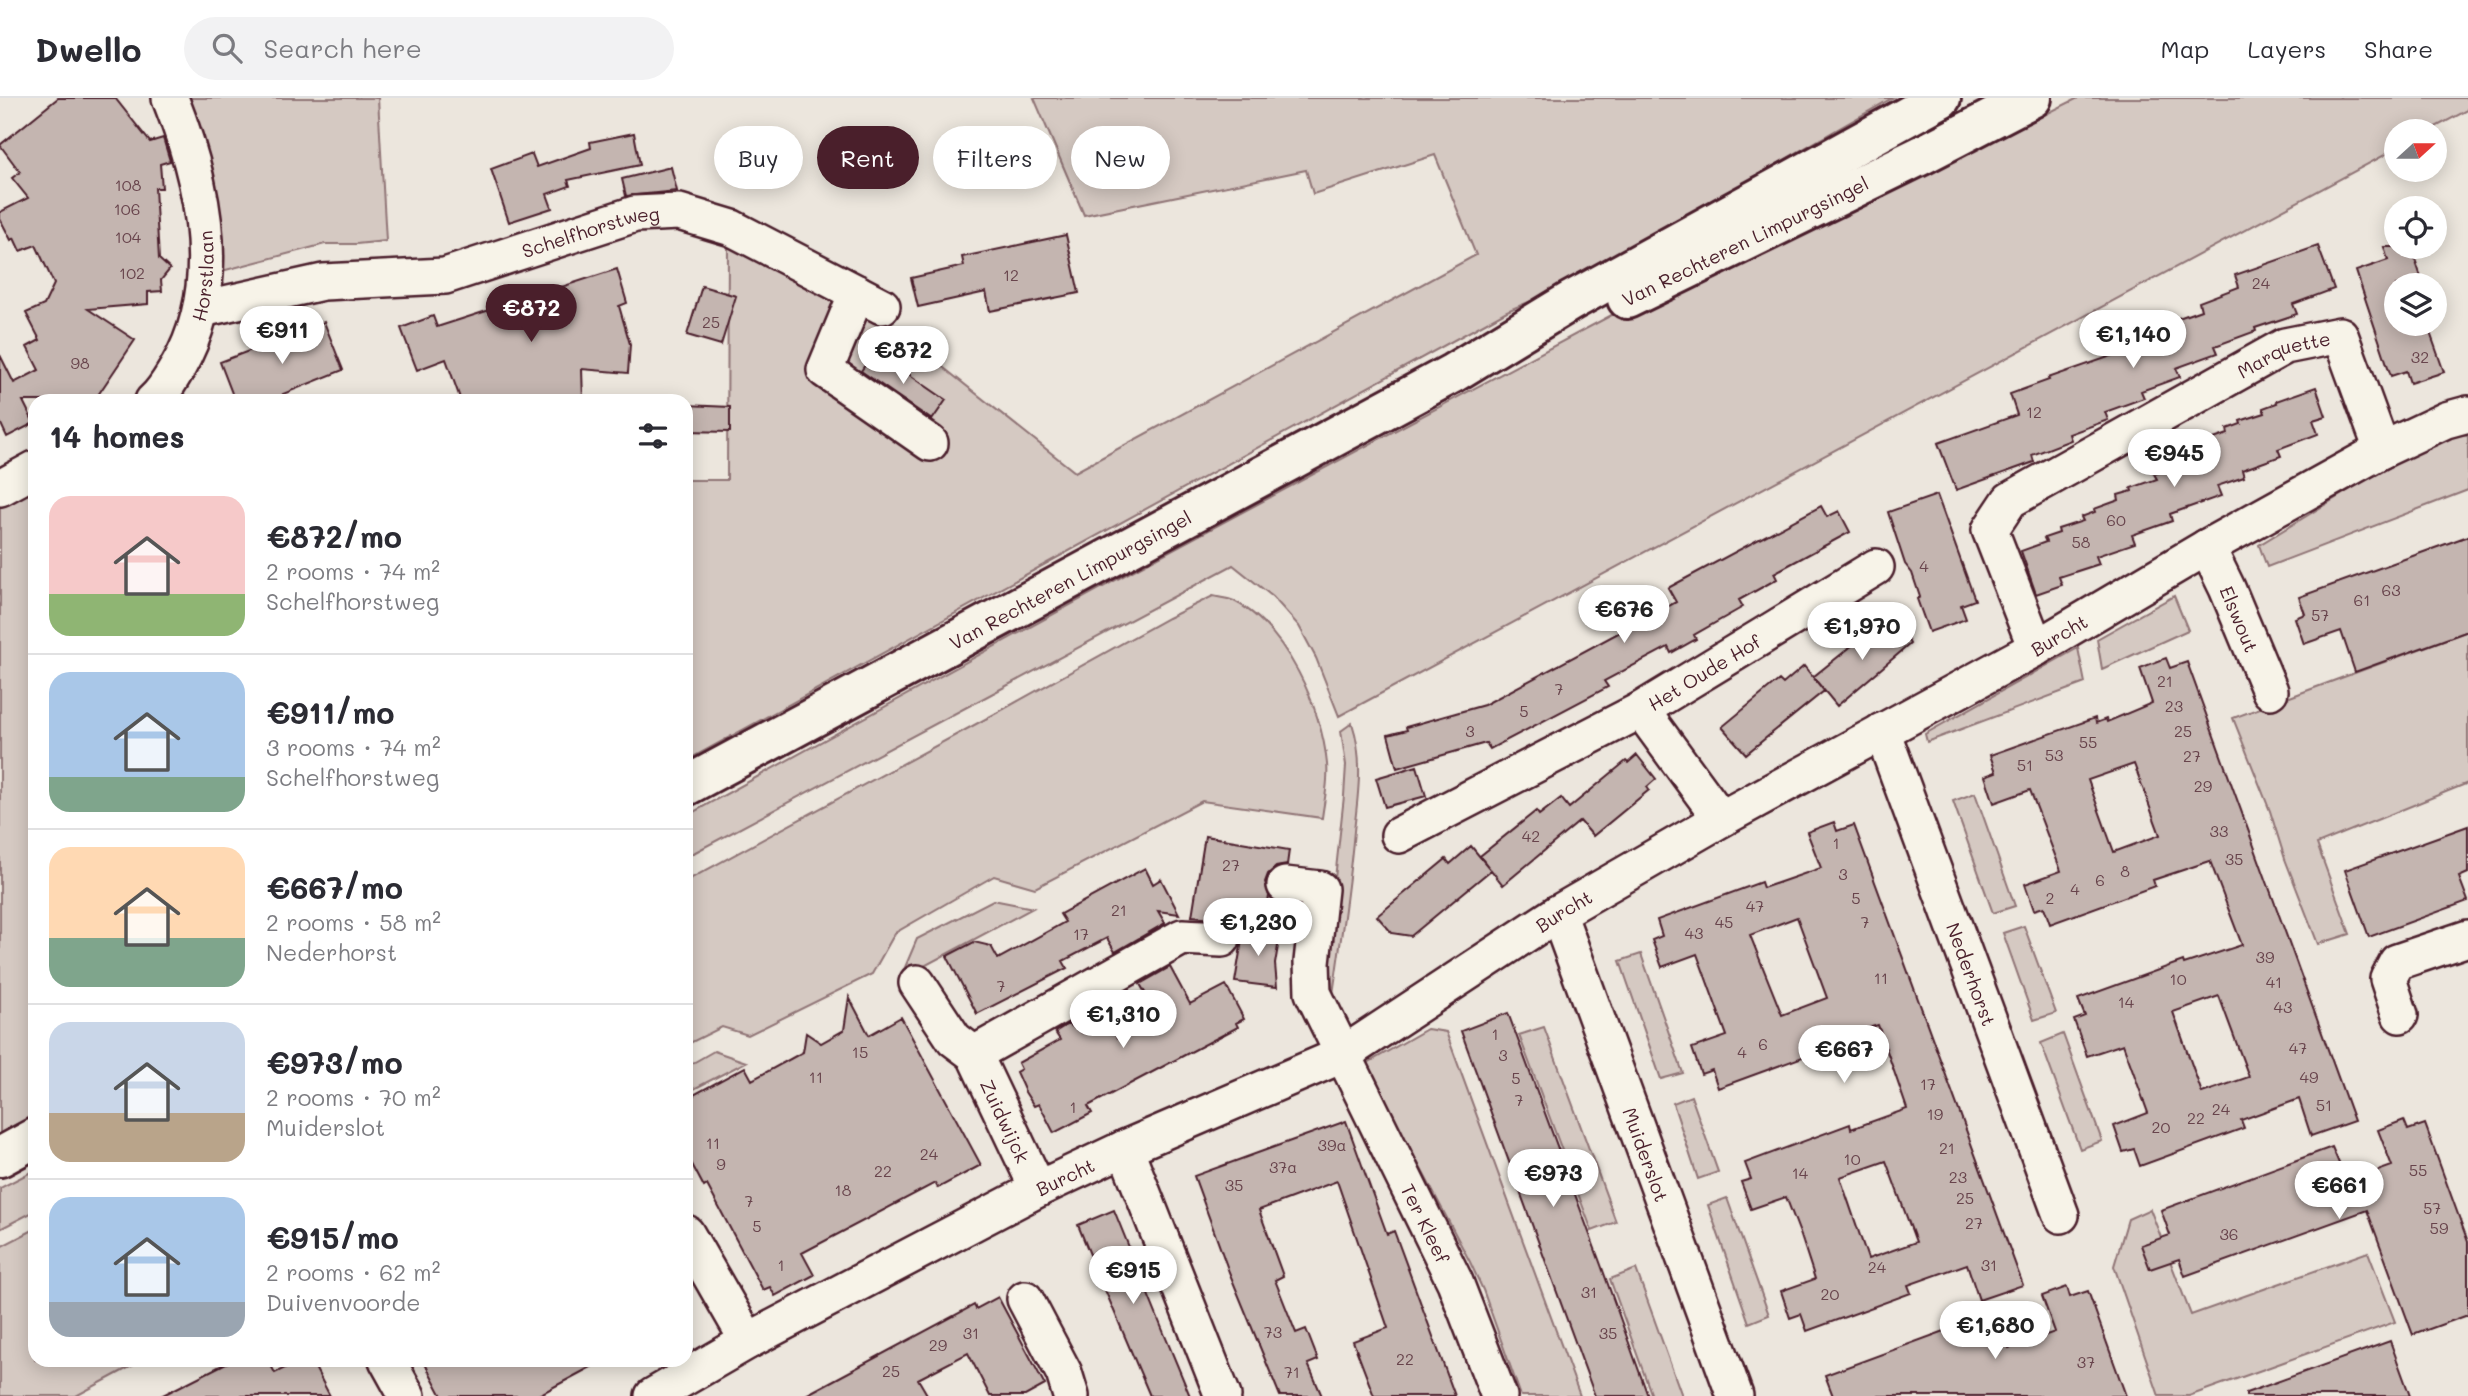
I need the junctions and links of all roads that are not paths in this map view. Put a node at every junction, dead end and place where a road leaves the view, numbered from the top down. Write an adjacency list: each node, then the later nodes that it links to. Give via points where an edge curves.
1 (170, 98): 4 (street, Horstlaan, via 188,141 198,187 206,256)
2 (1941, 98): 5 (main road, Van Rechteren Limpurgsingel, via 1571,301)
3 (2032, 98): 5 (main road, Van Rechteren Limpurgsingel, via 1605,310)
4 (202, 309): 6 (street, Horstlaan, via 190,346); 8 (street, Schelfhorstweg, via 323,282 445,276 635,214 679,212 732,228 870,299 825,370)
5 (1452, 373): 18 (main road, Van Rechteren Limpurgsingel)
6 (161, 394)
7 (2468, 414): 9 (street, Burcht)
8 (930, 443)
9 (2382, 450): 12 (street, Burcht); 14 (street, Marquette, via 2340,335 2285,346 2010,500 1990,530)
10 (28, 473): 11 (street)
11 (0, 488)
12 (2207, 547): 14 (street, Burcht); 15 (street, Elswout)
13 (1875, 567): 16 (street, Het Oude Hof)
14 (2036, 649): 17 (street, Burcht)
15 (2270, 691)
16 (1641, 710): 19 (street, Het Oude Hof); 20 (street, Het Oude Hof)
17 (1882, 731): 19 (street, Burcht); 33 (street, Nederhorst)
18 (693, 782)
19 (1721, 819): 22 (street, Burcht)
20 (1399, 835)
21 (1285, 885): 28 (street, Ter Kleef, via 1320,889 1313,993)
22 (1558, 913): 28 (street, Burcht); 43 (street, Muiderslot)
23 (2468, 938): 26 (street, via 2398,962 2388,979)
24 (1222, 939): 27 (street, via 1182,937)
25 (917, 983): 27 (street, Zuidwijck, via 954,1039)
26 (2400, 1015)
27 (974, 1054): 32 (street, Zuidwijck)
28 (1342, 1055): 30 (street, Burcht); 42 (street, Ter Kleef, via 1455,1282)
29 (28, 1142): 31 (main road)
30 (1125, 1148): 32 (street, Burcht); 41 (street)
31 (0, 1157)
32 (1038, 1189): 36 (street, Burcht)
33 (2061, 1216)
34 (693, 1245): 36 (street)
35 (1025, 1299): 40 (street)
36 (748, 1341): 39 (street, Burcht)
37 (391, 1367): 38 (street)
38 (407, 1396)
39 (653, 1396)
40 (1071, 1396)
41 (1223, 1396)
42 (1499, 1396)
43 (1735, 1396)

